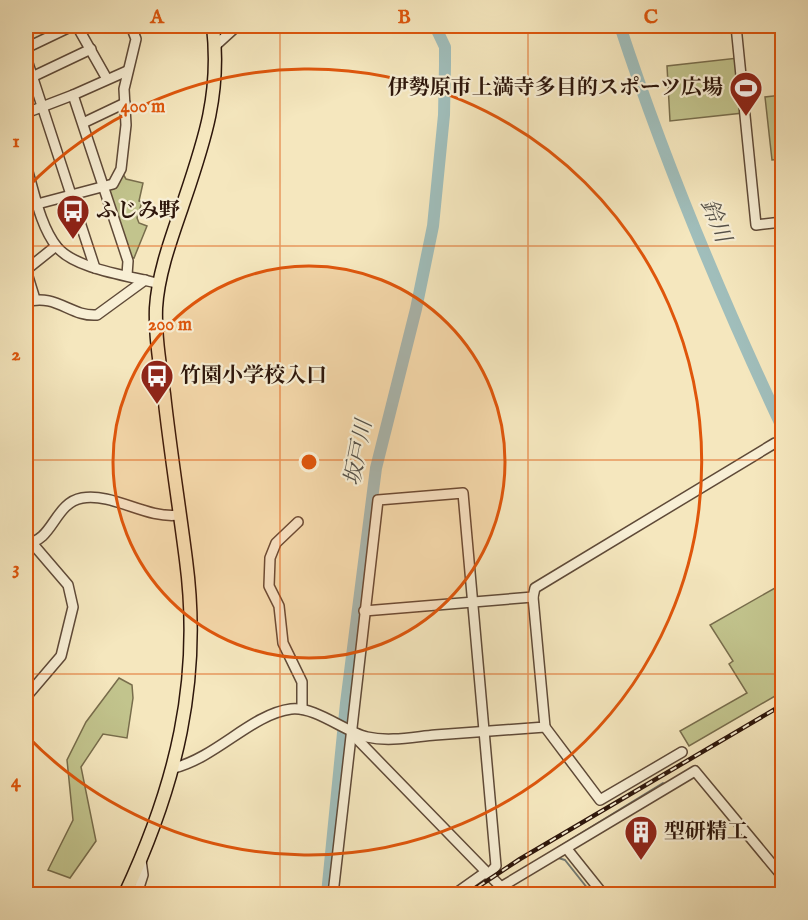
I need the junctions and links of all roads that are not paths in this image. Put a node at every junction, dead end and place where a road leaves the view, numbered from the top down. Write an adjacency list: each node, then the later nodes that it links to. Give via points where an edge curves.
1 (72, 26): 7 (street)
2 (78, 26): 10 (street)
3 (131, 26): 12 (street, via 136,39)
4 (213, 26): 8 (main road)
5 (237, 26): 8 (street)
6 (736, 26): 25 (street, via 756,225)
7 (53, 29): 9 (street)
8 (215, 46): 30 (main road, via 210,116)
9 (26, 48)
10 (91, 49): 13 (street); 14 (street)
11 (26, 57): 13 (street)
12 (127, 71): 14 (street); 16 (street)
13 (32, 77): 17 (street)
14 (107, 80): 15 (street)
15 (73, 95): 17 (street); 19 (street)
16 (125, 104): 19 (street); 21 (street, via 121,169 112,184)
17 (42, 108): 18 (street); 22 (street)
18 (26, 112)
19 (83, 123): 21 (street)
20 (26, 165): 23 (street)
21 (103, 186): 22 (street); 28 (street, via 128,261)
22 (71, 194): 23 (street); 27 (street)
23 (38, 203): 24 (street); 26 (street)
24 (26, 207)
25 (783, 222)
26 (56, 246): 27 (street, via 78,262); 31 (street, via 26,270)
27 (95, 268): 28 (street)
28 (127, 275): 29 (street)
29 (145, 280): 30 (street); 31 (street, via 97,315 43,298)
30 (160, 284): 33 (main road, via 157,328)
31 (30, 301)
32 (775, 443): 36 (street, via 535,588)
33 (179, 515): 35 (street, via 161,515 101,499 80,499 64,506 44,535); 45 (main road, via 190,596 191,653)
34 (298, 522): 40 (street, via 276,543 270,558 269,586 279,606 283,643 302,682)
35 (29, 543): 39 (street, via 68,585 73,607 61,656)
36 (533, 597): 37 (street); 41 (street)
37 (472, 602): 38 (street); 38 (street, via 463,493 378,500); 43 (street)
38 (364, 612): 42 (street)
39 (26, 697)
40 (302, 709): 42 (street); 45 (street, via 277,712 202,759)
41 (545, 728): 43 (street); 44 (street, via 600,800)
42 (354, 731): 43 (street, via 387,739); 48 (street, via 358,740); 53 (street)
43 (483, 731): 48 (street, via 496,866)
44 (682, 752)
45 (174, 768): 47 (main road)
46 (567, 849): 49 (street, via 697,771); 50 (street); 56 (street)
47 (141, 860): 51 (main road); 52 (street, via 143,875)
48 (487, 874): 50 (street); 54 (street)
49 (783, 876)
50 (501, 887): 55 (street)
51 (125, 894)
52 (137, 894)
53 (333, 894)
54 (454, 894)
55 (490, 894)
56 (603, 894)

